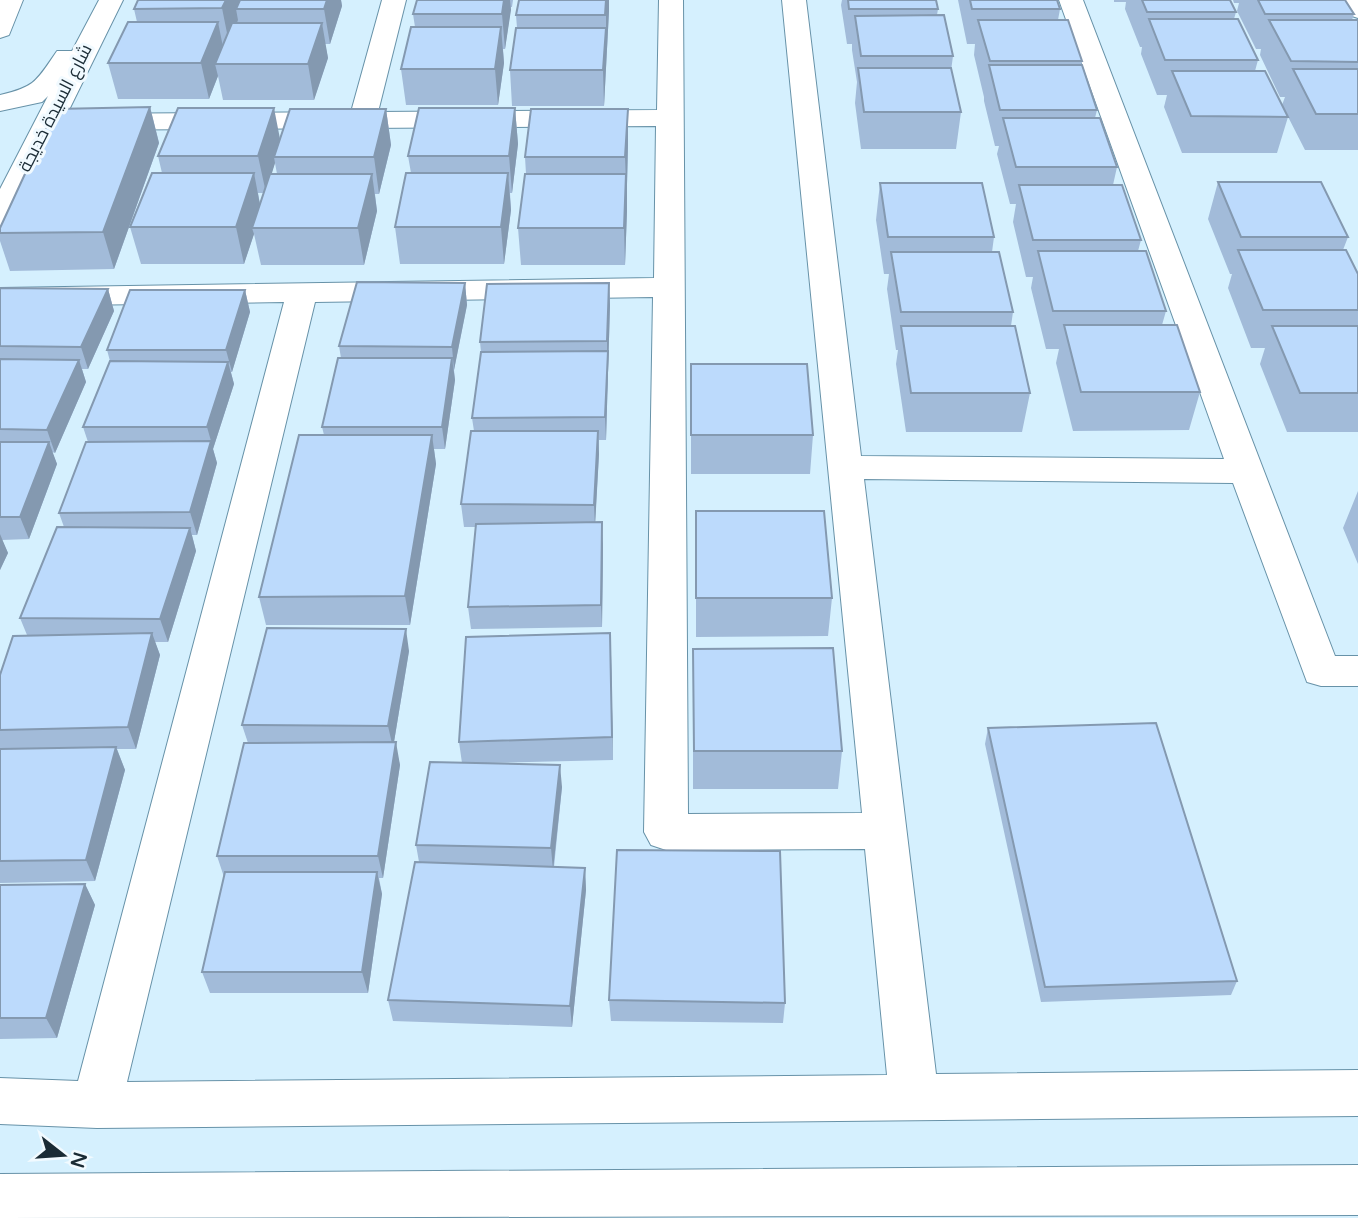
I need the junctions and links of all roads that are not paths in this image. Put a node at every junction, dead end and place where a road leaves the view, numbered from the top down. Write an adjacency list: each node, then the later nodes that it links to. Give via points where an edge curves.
1 (11, 0): 10 (street)
2 (96, 0): 11 (street, via 55,78 32,96)
3 (111, 0): 14 (street, شارع السيدة خديجة)
4 (394, 0): 13 (street)
5 (671, 0): 12 (street)
6 (794, 0): 21 (street)
7 (1071, 0): 22 (street)
8 (1352, 0): 9 (street)
9 (1358, 10)
10 (0, 30)
11 (0, 103)
12 (670, 118): 13 (street); 18 (street)
13 (362, 121): 14 (street)
14 (48, 122): 17 (street, شارع السيدة خديجة)
15 (0, 125): 16 (street, via 14,127 18,141)
16 (0, 175)
17 (0, 217)
18 (669, 287): 19 (street); 24 (street, via 666,832)
19 (302, 292): 20 (street); 28 (street)
20 (0, 297)
21 (845, 467): 22 (street); 24 (street)
22 (1246, 471): 23 (street, via 1321,671)
23 (1358, 671)
24 (885, 831): 26 (street)
25 (1358, 1093): 26 (street)
26 (914, 1096): 28 (street)
27 (0, 1101): 28 (street)
28 (97, 1105)
29 (1358, 1190): 30 (street)
30 (0, 1199)

